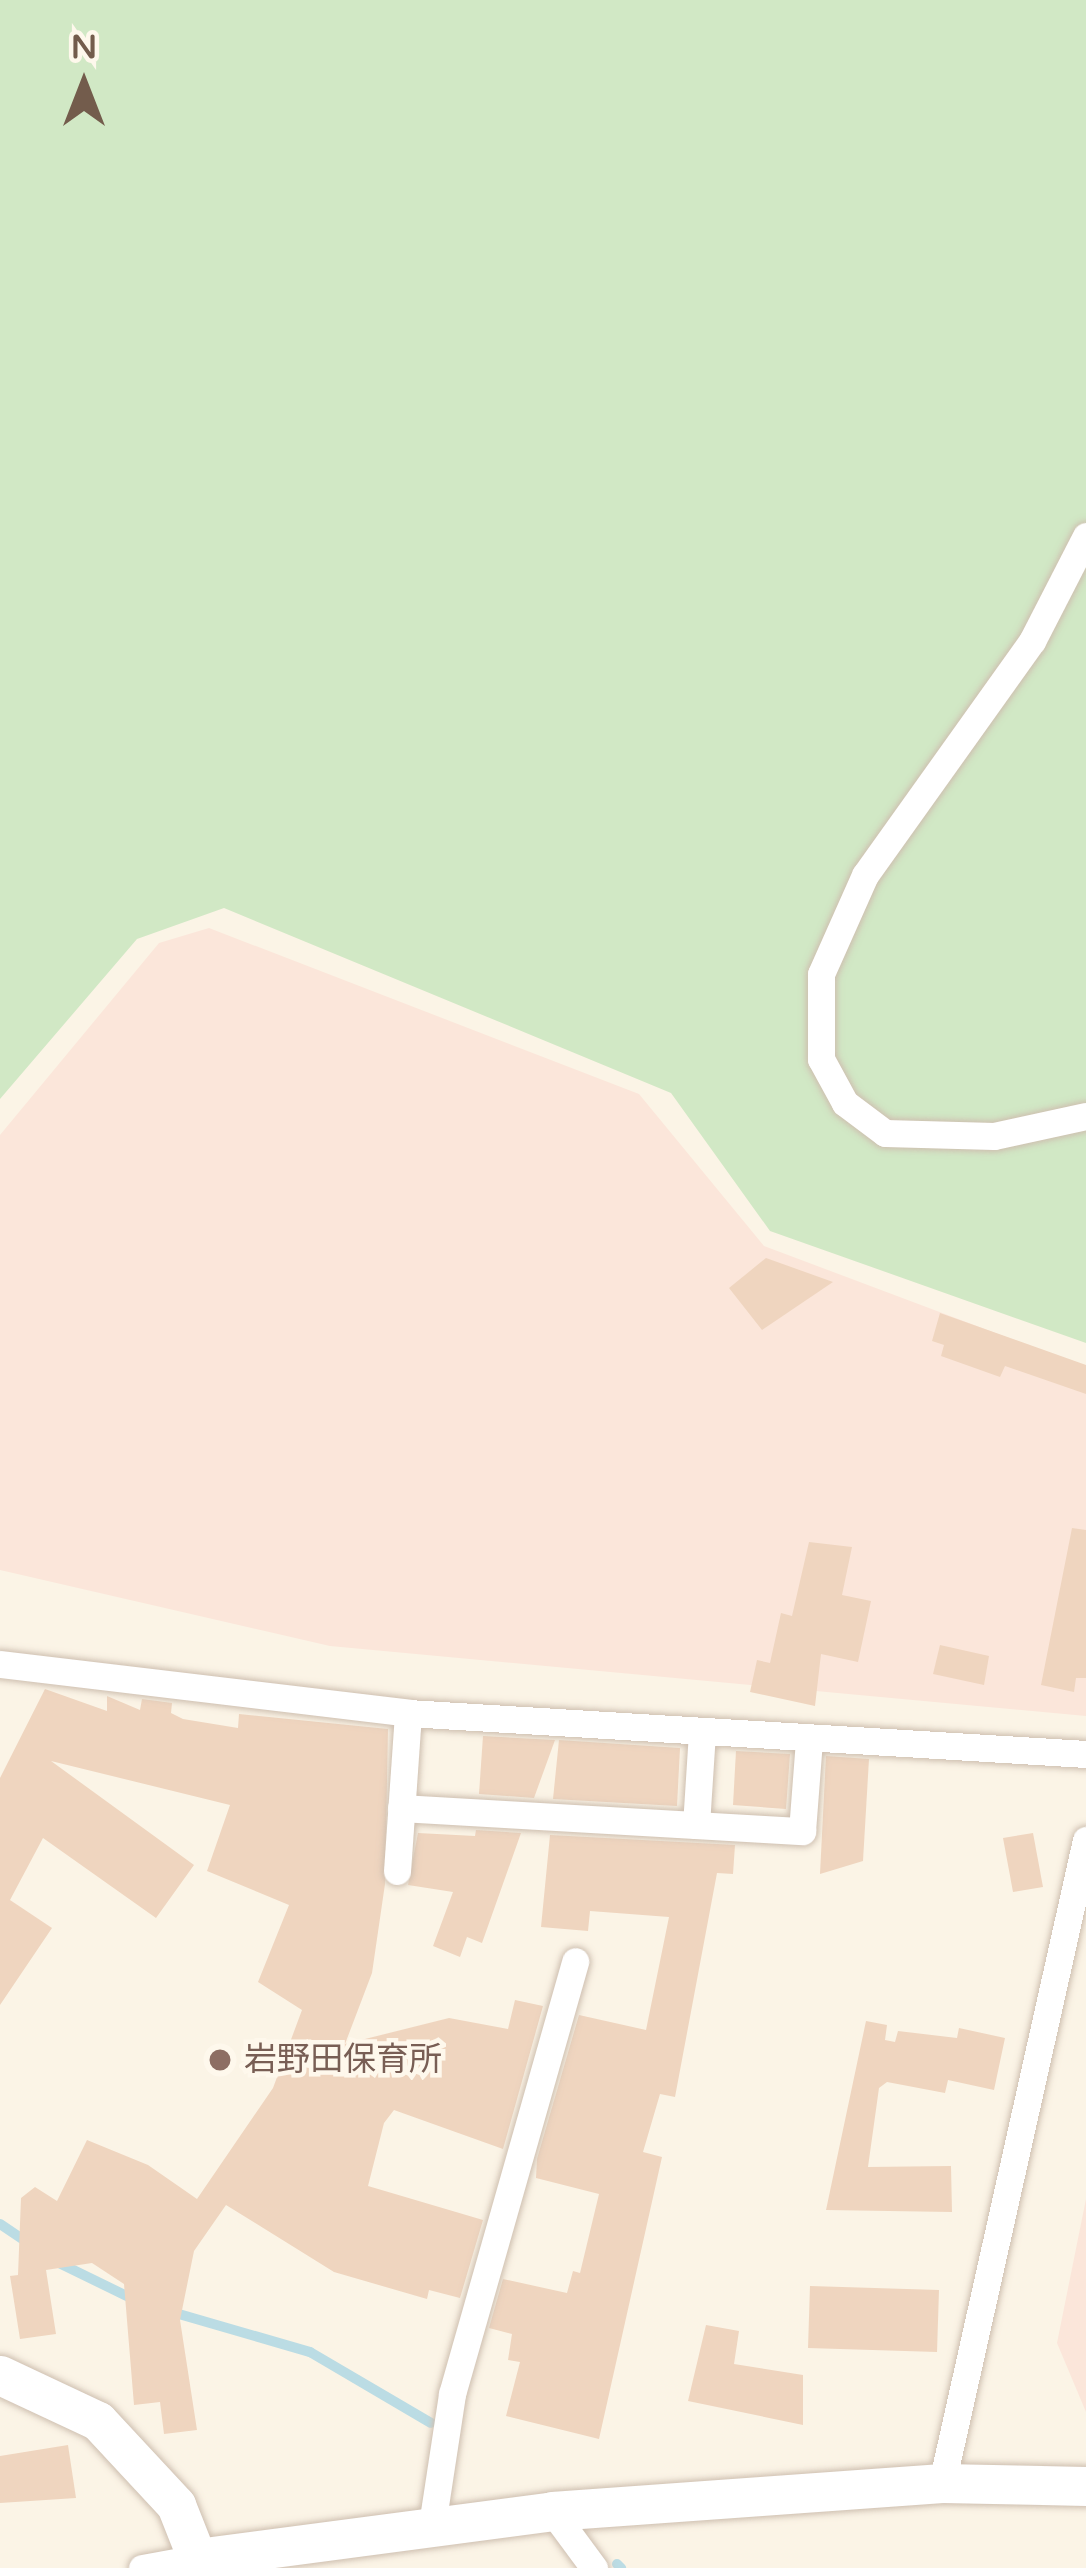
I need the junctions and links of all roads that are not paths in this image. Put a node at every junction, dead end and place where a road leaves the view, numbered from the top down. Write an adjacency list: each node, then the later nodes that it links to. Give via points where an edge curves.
1 (1086, 536): 2 (street, via 1032,641 865,875 821,974 821,1058 845,1102 885,1133 913,1140 994,1136)
2 (1086, 1116)
3 (0, 1664): 4 (street)
4 (409, 1713): 5 (street); 8 (street)
5 (702, 1732): 6 (street); 9 (street)
6 (809, 1738): 7 (street); 9 (street, via 802,1831)
7 (1086, 1754)
8 (401, 1808): 9 (street); 11 (street)
9 (696, 1825)
10 (1086, 1840): 14 (street)
11 (397, 1871)
12 (575, 1961): 17 (street, via 452,2394)
13 (0, 2375): 18 (street, via 98,2421 176,2505)
14 (942, 2482): 15 (street); 16 (street)
15 (1086, 2486)
16 (552, 2511): 17 (street); 20 (street)
17 (432, 2525): 18 (street)
18 (198, 2563): 19 (street)
19 (142, 2568)
20 (594, 2568)

